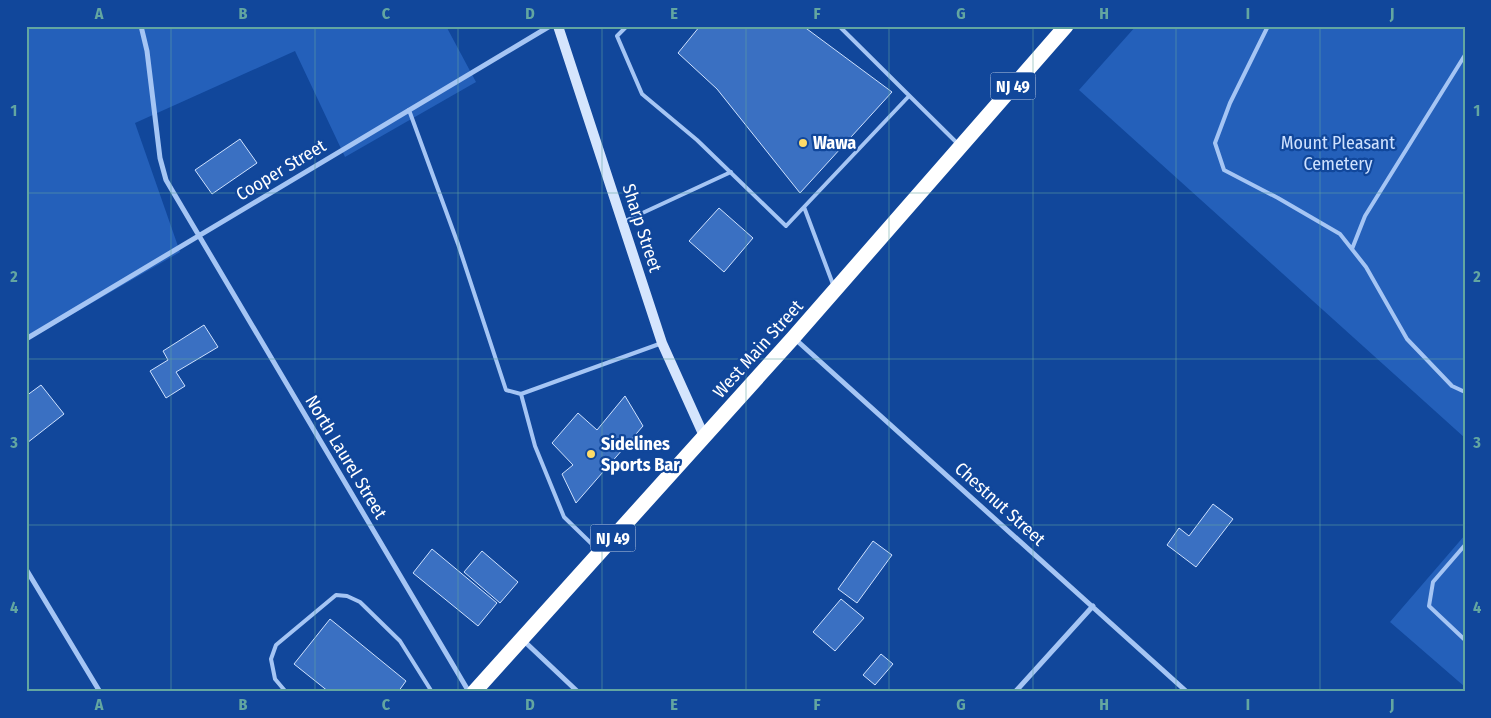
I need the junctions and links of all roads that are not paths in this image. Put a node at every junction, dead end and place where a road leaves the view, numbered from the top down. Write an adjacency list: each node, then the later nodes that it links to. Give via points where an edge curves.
1 (141, 26): 15 (street, North Laurel Street, via 162,170)
2 (550, 26): 10 (street, Cooper Street)
3 (558, 26): 14 (street, Sharp Street)
4 (627, 26): 12 (lane, via 617,36 642,94)
5 (840, 26): 9 (lane)
6 (1066, 26): 11 (highway, West Main Street / NJ 49)
7 (1268, 26): 16 (lane, via 1230,103 1215,143 1224,170 1340,234)
8 (1465, 55): 16 (lane, via 1365,216)
9 (909, 96): 11 (lane); 13 (lane)
10 (409, 110): 15 (street, Cooper Street); 22 (lane, via 506,390)
11 (961, 147): 17 (highway, West Main Street / NJ 49)
12 (731, 172): 13 (lane, via 786,226); 14 (lane)
13 (804, 207): 17 (lane)
14 (623, 222): 20 (street, Sharp Street)
15 (200, 235): 18 (street, Cooper Street); 33 (street, North Laurel Street)
16 (1352, 249): 21 (lane, via 1366,267 1407,339 1452,386)
17 (835, 290): 19 (highway, West Main Street / NJ 49)
18 (26, 338)
19 (793, 338): 23 (highway, West Main Street / NJ 49); 27 (street, Chestnut Street)
20 (662, 342): 22 (lane); 23 (street, Sharp Street)
21 (1465, 392)
22 (521, 394): 25 (lane, via 535,446 564,517)
23 (704, 436): 25 (highway, West Main Street / NJ 49)
24 (1465, 545): 29 (lane, via 1434,582 1429,606)
25 (600, 552): 28 (highway, West Main Street / NJ 49)
26 (26, 569): 30 (street)
27 (1093, 606): 36 (street); 37 (street, Chestnut Street)
28 (521, 639): 34 (highway, West Main Street / NJ 49); 35 (street)
29 (1465, 640)
30 (100, 692)
31 (286, 692): 32 (lane, via 275,679 271,659 276,645 336,596 347,596 360,602 400,641)
32 (432, 692)
33 (469, 692)
34 (474, 692)
35 (578, 692)
36 (1015, 692)
37 (1187, 692)

